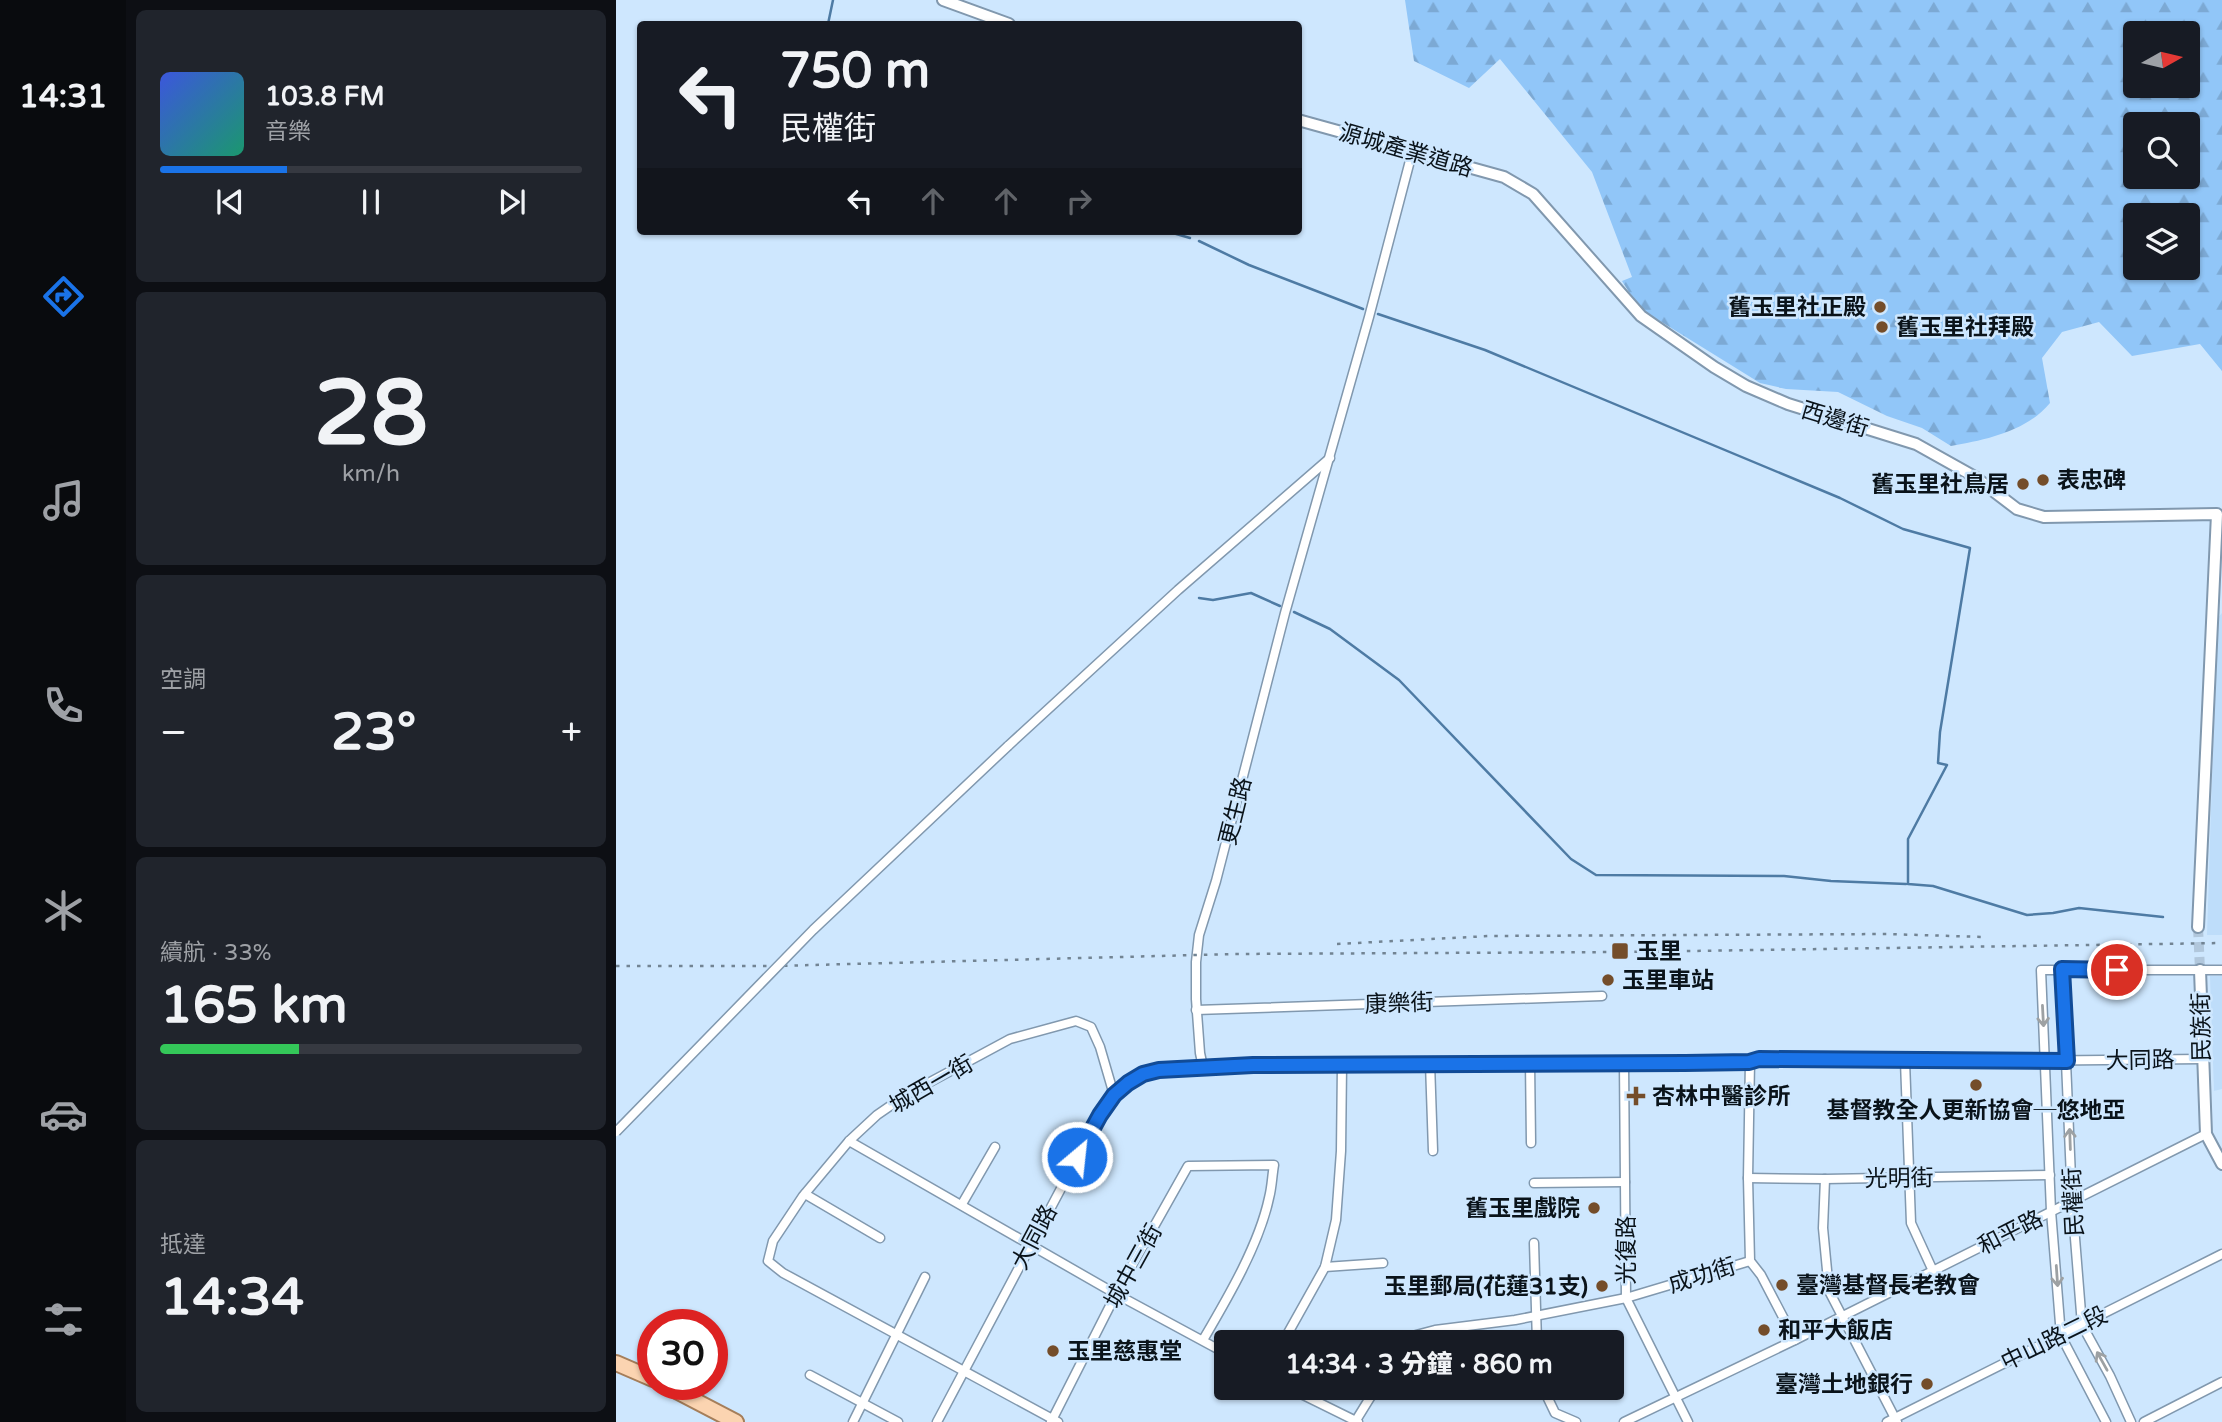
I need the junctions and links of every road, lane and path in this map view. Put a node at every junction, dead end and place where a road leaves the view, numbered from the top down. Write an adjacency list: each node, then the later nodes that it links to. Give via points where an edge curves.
1 (943, 0): 2 (street)
2 (1001, 21)
3 (1302, 121): 4 (street, 源城產業道路)
4 (1412, 153): 5 (street, 源城產業道路); 6 (street, 更生路)
5 (1513, 183): 7 (street, 西邊街, via 1532,194 1641,316 1746,386 1815,414 1916,444 2033,515 2217,514)
6 (1330, 458): 12 (street, 更生路, via 1199,935); 24 (street, bridge, via 1178,590 813,930)
7 (2198, 927)
8 (2062, 969): 9 (street); 15 (street, 民權街, one-way to 15, via 2041,970); 16 (street, 民權街)
9 (2200, 970): 10 (street); 13 (street, 民族街)
10 (2222, 970)
11 (1602, 996): 12 (street, 康樂街)
12 (1196, 1010): 22 (street, 更生路)
13 (2202, 1059): 16 (street, 大同路); 25 (street, 民族街)
14 (1905, 1061): 15 (street, 大同路); 18 (street, 大同路); 32 (street)
15 (2046, 1061): 16 (street, 大同路); 31 (street, 民權街)
16 (2067, 1061): 38 (street, 民權街, one-way to 16)
17 (1530, 1062): 19 (street, 大同路); 20 (street, 大同路); 27 (street)
18 (1749, 1062): 20 (street, 大同路); 33 (street)
19 (1430, 1063): 21 (street, 大同路); 29 (street)
20 (1624, 1063): 35 (street, 光復路)
21 (1342, 1065): 22 (street, 大同路); 47 (street, via 1336,1220)
22 (1203, 1067): 23 (street, 大同路, via 1143,1074)
23 (1114, 1095): 26 (street, 城西一街, via 1091,1027 1076,1021 1010,1039 906,1096); 42 (street, 大同路)
24 (616, 1132)
25 (2206, 1134): 30 (street, 民族街); 38 (street, 和平路)
26 (849, 1141): 37 (street, 城西一街); 39 (street)
27 (1531, 1143)
28 (995, 1147): 39 (street)
29 (1433, 1151)
30 (2222, 1164)
31 (2050, 1175): 32 (street, 光明街); 40 (street, 民權街)
32 (1909, 1177): 34 (street, 光明街); 48 (street, via 1910,1223)
33 (1748, 1178): 34 (street, 光明街); 45 (street)
34 (1825, 1179): 53 (street, via 1829,1291)
35 (1625, 1182): 36 (street); 51 (street, 光復路)
36 (1534, 1183)
37 (805, 1194): 41 (street); 58 (street, 城西一街, via 773,1241 768,1261)
38 (2072, 1200): 40 (street, 和平路); 54 (street, 民權街)
39 (962, 1204): 42 (street)
40 (2052, 1211): 48 (street, 和平路); 59 (street, 民權街, one-way to 59)
41 (880, 1238)
42 (1030, 1243): 50 (street); 64 (street, 大同路)
43 (1534, 1243): 52 (street)
44 (2222, 1254): 54 (street, 中山路二段)
45 (1750, 1261): 51 (street, 成功街); 61 (street)
46 (1382, 1263): 47 (street)
47 (1325, 1267): 55 (street)
48 (1933, 1271): 53 (street, 和平路)
49 (925, 1277): 58 (street)
50 (1116, 1294): 60 (street); 60 (street, 城中三街, via 1188,1166 1274,1166 1269,1199 1243,1266); 74 (street, 城中三街)
51 (1626, 1298): 52 (street, 成功街); 68 (street, 光復路)
52 (1535, 1316): 56 (street, 成功街); 57 (street)
53 (1841, 1316): 61 (street, 和平路); 75 (street)
54 (2082, 1325): 59 (street, 中山路二段); 85 (street, 民權街, one-way to 54)
55 (1290, 1330)
56 (1435, 1330)
57 (1536, 1330)
58 (895, 1335): 64 (street); 73 (street)
59 (2061, 1336): 75 (street, 中山路二段); 84 (street, 民權街)
60 (1203, 1340): 62 (street)
61 (1796, 1340): 68 (street, 和平路)
62 (1214, 1346)
63 (616, 1363): 65 (main road)
64 (963, 1371): 74 (street); 79 (street, 大同路)
65 (637, 1372)
66 (810, 1375): 73 (street)
67 (2222, 1382): 86 (street)
68 (1675, 1396): 82 (street, 和平路); 83 (street, 光復路)
69 (693, 1400): 76 (main road)
70 (1313, 1400): 80 (street)
71 (1369, 1400): 80 (street)
72 (1549, 1400): 81 (street, via 1555,1413)
73 (863, 1403): 77 (street); 78 (street)
74 (1054, 1421)
75 (1893, 1421)
76 (734, 1422)
77 (853, 1422)
78 (898, 1422)
79 (937, 1422)
80 (1356, 1422)
81 (1576, 1422)
82 (1624, 1422)
83 (1688, 1422)
84 (2106, 1422)
85 (2131, 1422)
86 (2144, 1422)

